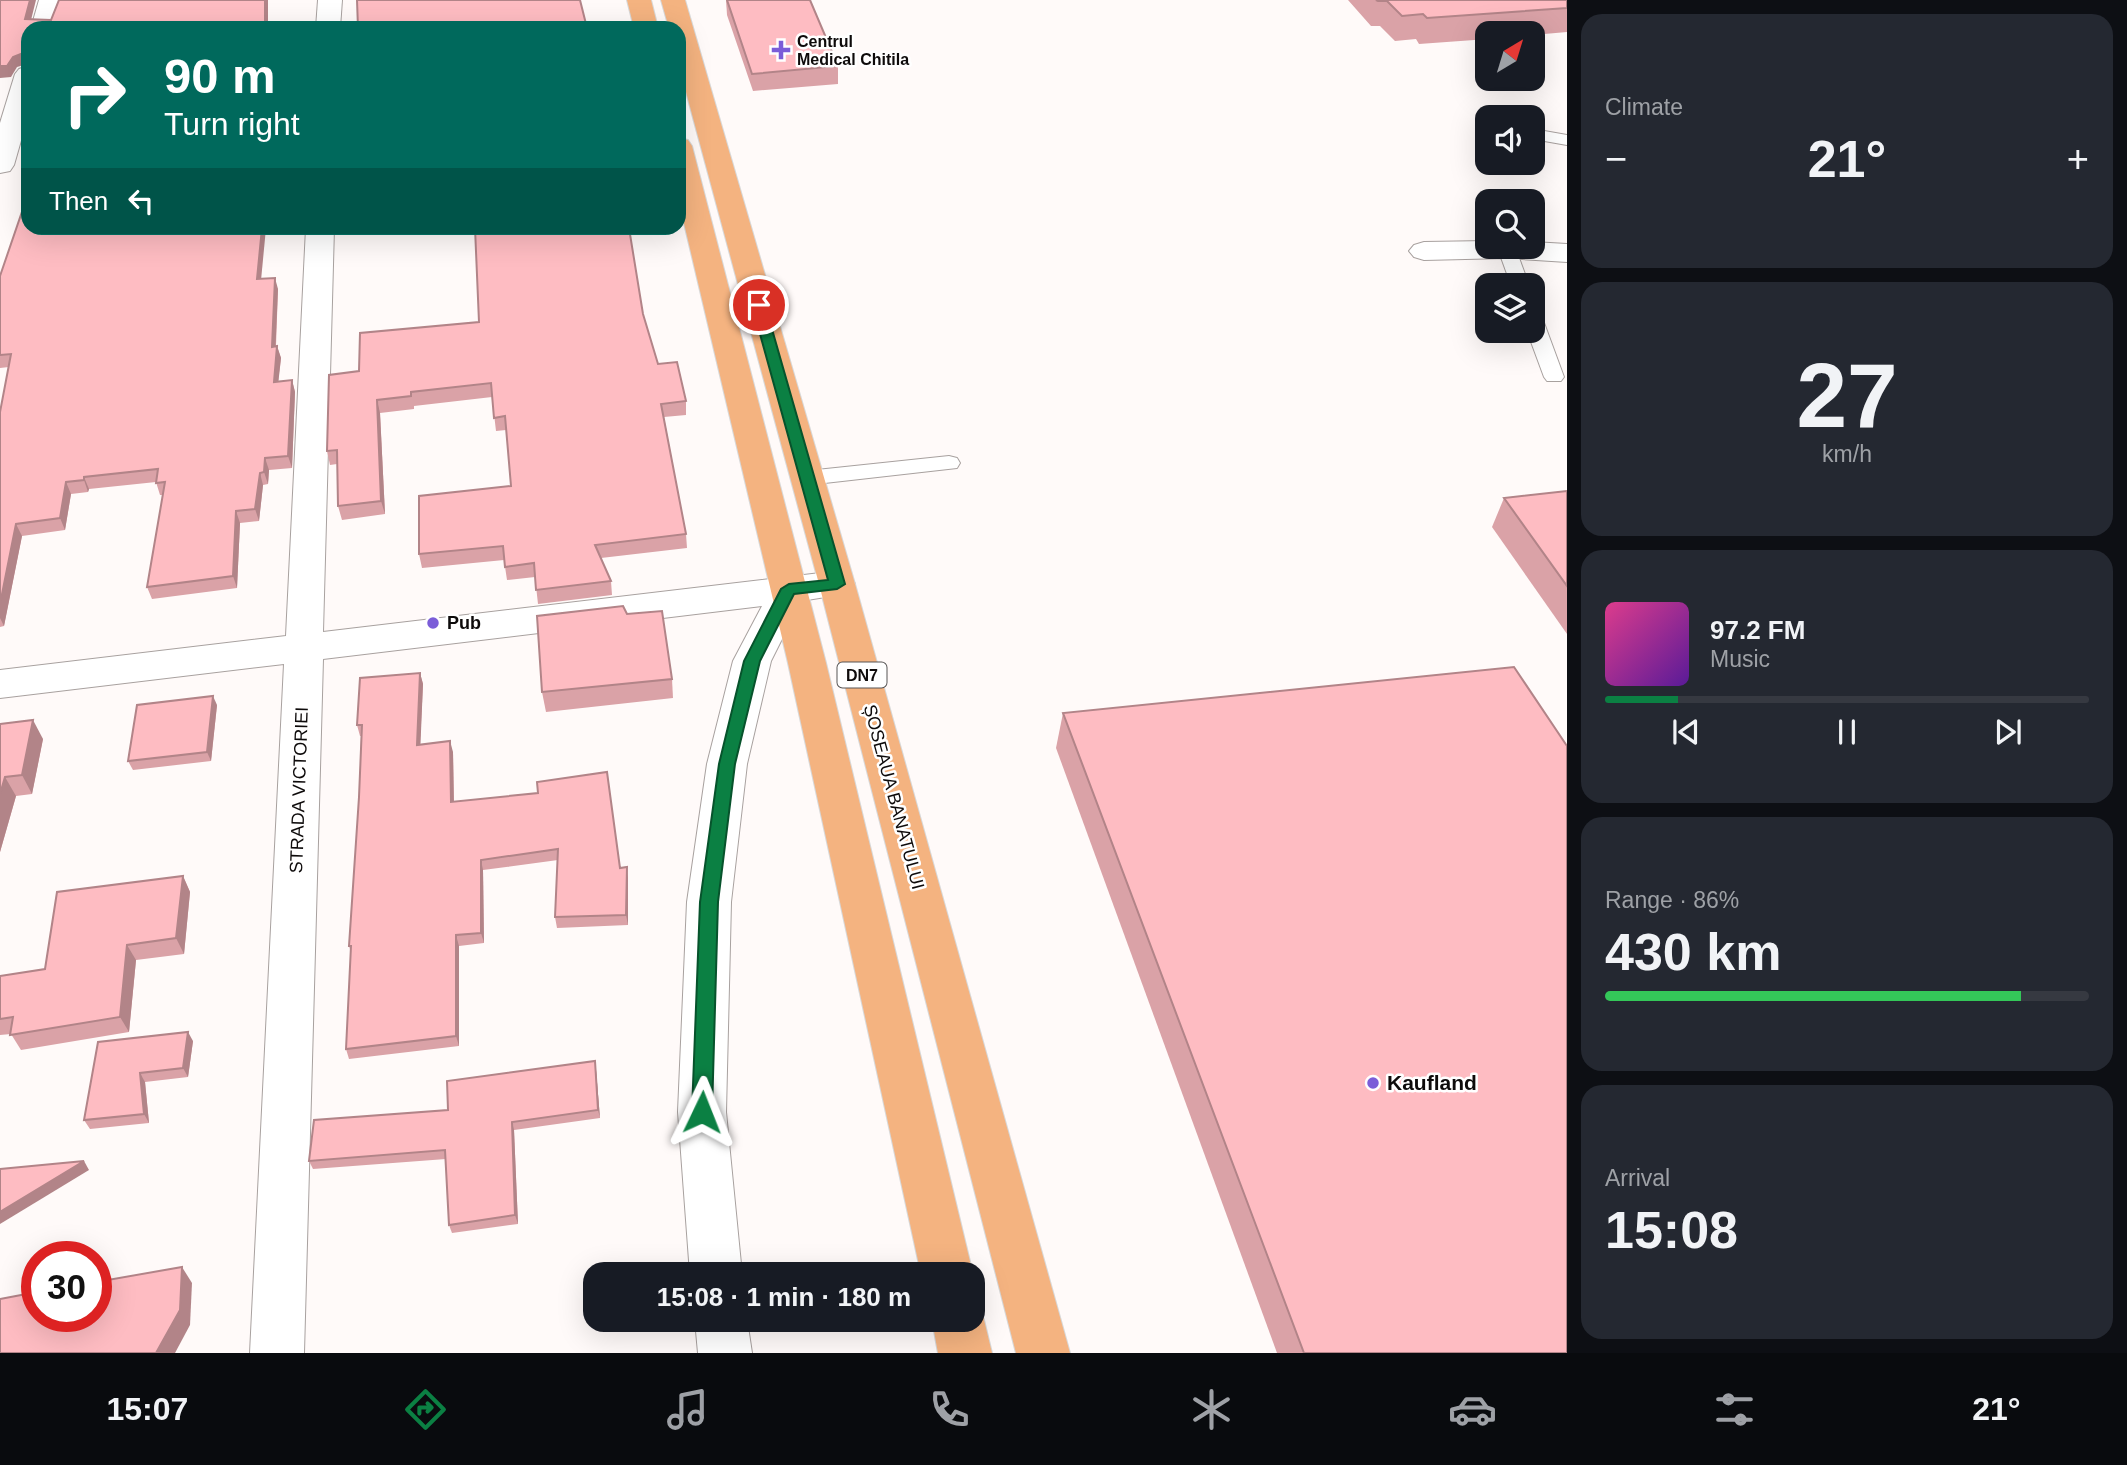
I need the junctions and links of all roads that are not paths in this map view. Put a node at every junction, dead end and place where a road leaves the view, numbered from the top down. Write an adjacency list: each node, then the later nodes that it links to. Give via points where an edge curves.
1 (51, 0): 5 (street)
2 (330, 0): 6 (street)
3 (639, 0): 7 (main road)
4 (673, 0): 8 (main road, ȘOSEAUA BANATULUI / DN7)
5 (45, 21)
6 (328, 21)
7 (644, 21)
8 (679, 21)
9 (686, 46): 23 (main road, ȘOSEAUA BANATULUI / DN7)
10 (16, 103): 13 (street)
11 (1545, 136): 12 (lane)
12 (1567, 139)
13 (0, 165)
14 (686, 174): 25 (main road, DN7)
15 (320, 235): 26 (street, STRADA VICTORIEI)
16 (1475, 250): 17 (street)
17 (1424, 251)
18 (1545, 252): 19 (street)
19 (1567, 253)
20 (1541, 343): 21 (lane)
21 (1554, 377)
22 (948, 463): 23 (lane)
23 (807, 478): 24 (main road, ȘOSEAUA BANATULUI / DN7)
24 (837, 584): 25 (street); 35 (main road, ȘOSEAUA BANATULUI / DN7)
25 (789, 589): 26 (street); 28 (street, via 752,661 727,764 709,902 702,1112); 29 (main road, DN7)
26 (305, 646): 27 (street); 32 (street, STRADA VICTORIEI)
27 (0, 684)
28 (715, 1262)
29 (944, 1262)
30 (722, 1332): 33 (street)
31 (961, 1332): 34 (main road)
32 (277, 1353)
33 (725, 1353)
34 (965, 1353)
35 (1043, 1353)

